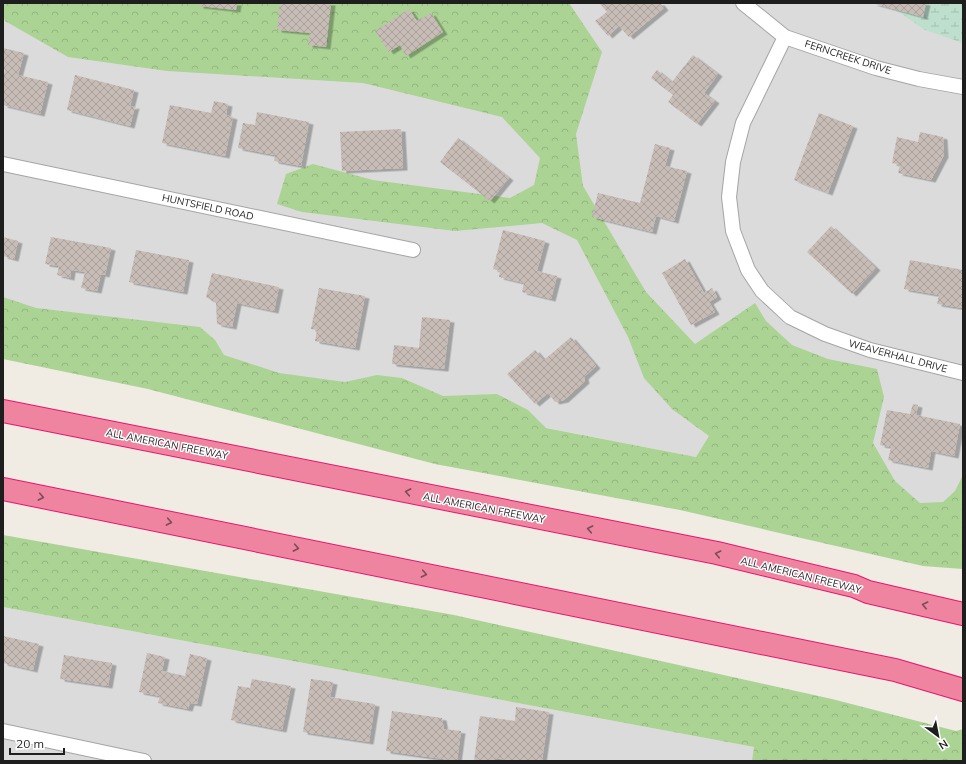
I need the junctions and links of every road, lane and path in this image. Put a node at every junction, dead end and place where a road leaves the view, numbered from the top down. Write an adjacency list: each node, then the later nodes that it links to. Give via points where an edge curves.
1 (744, 3): 2 (street, FERNCREEK DRIVE)
2 (785, 36): 3 (street, FERNCREEK DRIVE, via 876,68); 6 (street, WEAVERHALL DRIVE, via 743,123 733,162 729,197 733,231 748,270 762,291 790,317 825,334 870,350)
3 (963, 87)
4 (3, 164): 5 (street, HUNTSFIELD ROAD)
5 (413, 250)
6 (963, 373)
7 (3, 411): 9 (highway, ALL AMERICAN FREEWAY, one-way to 7, via 716,553)
8 (3, 489): 10 (highway, one-way to 10, via 895,670)
9 (963, 614)
10 (963, 690)
11 (3, 731): 12 (street)
12 (144, 761)

